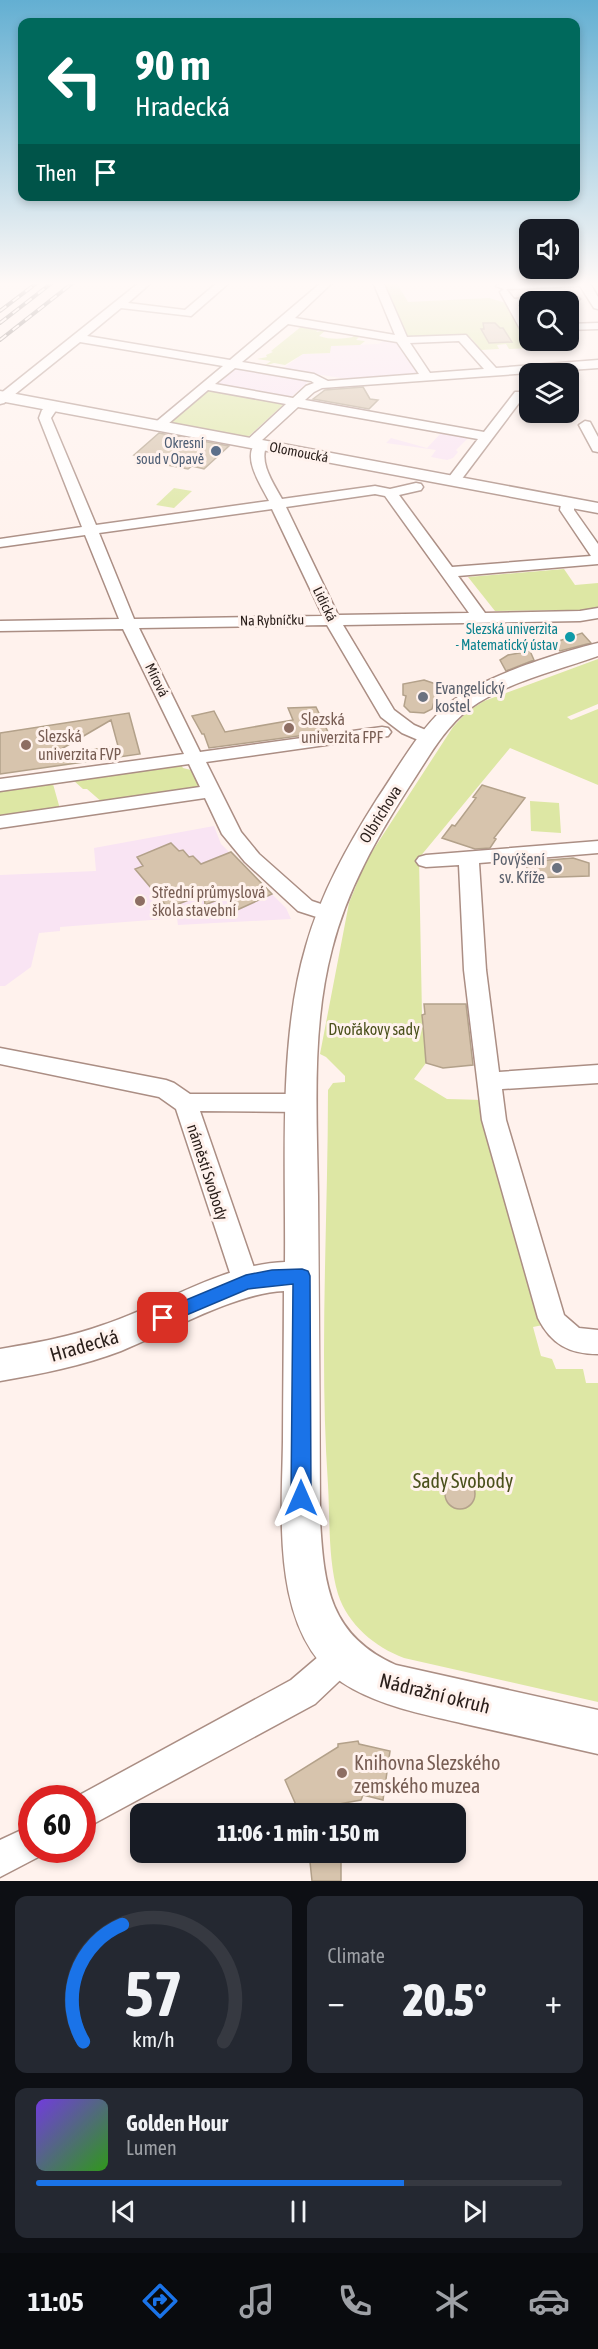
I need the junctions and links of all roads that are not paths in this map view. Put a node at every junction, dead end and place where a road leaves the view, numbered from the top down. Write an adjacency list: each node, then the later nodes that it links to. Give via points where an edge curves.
1 (37, 370): 10 (street)
2 (225, 370): 8 (street)
3 (266, 370): 7 (street, via 314,378)
4 (422, 370): 6 (street)
5 (492, 371): 6 (street)
6 (426, 376): 7 (street)
7 (325, 384): 11 (street, via 313,387)
8 (205, 386): 11 (street); 14 (street)
9 (519, 395): 15 (street)
10 (1, 398): 12 (main road, Olomoucká)
11 (295, 403): 15 (street); 16 (street)
12 (53, 406): 14 (main road, Olomoucká); 24 (street, Mírová, via 45,418)
13 (585, 425): 17 (street)
14 (157, 426): 16 (main road, Olomoucká)
15 (488, 436): 18 (street)
16 (255, 444): 18 (main road, Olomoucká); 22 (street, Lidická)
17 (598, 447)
18 (453, 481): 21 (main road, Olomoucká)
19 (416, 487): 20 (street)
20 (390, 492): 22 (street, via 375,490); 28 (street)
21 (567, 502): 23 (main road, Olomoucká); 26 (street, via 567,510)
22 (277, 504): 24 (street); 31 (street, Lidická)
23 (598, 508)
24 (91, 530): 25 (street); 32 (street, Mírová)
25 (0, 543)
26 (598, 555)
27 (598, 560): 28 (street)
28 (448, 572): 30 (street)
29 (598, 613): 30 (street, Na Rybníčku)
30 (480, 617): 31 (street, Na Rybníčku)
31 (332, 618): 32 (street, Na Rybníčku); 36 (street, Lidická, via 387,713 408,729)
32 (128, 623): 33 (street, Na Rybníčku); 37 (street, Mírová)
33 (0, 626)
34 (598, 649): 36 (main road, Olbrichova, via 470,698 450,713)
35 (382, 732): 37 (street)
36 (429, 738): 44 (main road, Olbrichova, via 364,839)
37 (196, 759): 38 (street); 39 (street, Mírová)
38 (0, 786)
39 (212, 791): 40 (street); 44 (street, Mírová, via 242,849 305,906)
40 (0, 822)
41 (598, 847): 42 (street)
42 (469, 859): 43 (street); 47 (street, via 475,970)
43 (426, 861)
44 (329, 914): 48 (main road, Olbrichova, via 310,986)
45 (0, 1056): 49 (street, via 166,1089)
46 (598, 1074): 47 (street)
47 (490, 1081): 52 (street, via 494,1120 552,1317 565,1335 584,1343)
48 (302, 1093): 49 (street, náměstí Svobody); 50 (main road)
49 (186, 1104): 51 (street, náměstí Svobody)
50 (302, 1276): 51 (main road, Hradecká); 54 (main road, Nádražní okruh, via 304,1580 320,1625)
51 (246, 1282): 53 (main road, Hradecká, via 107,1341)
52 (598, 1342)
53 (0, 1365)
54 (343, 1656): 55 (main road, Nádražní okruh, via 372,1678 393,1686); 56 (street, via 303,1692)
55 (598, 1732)
56 (96, 1806)
57 (18, 1849): 58 (street)
58 (0, 1859)

